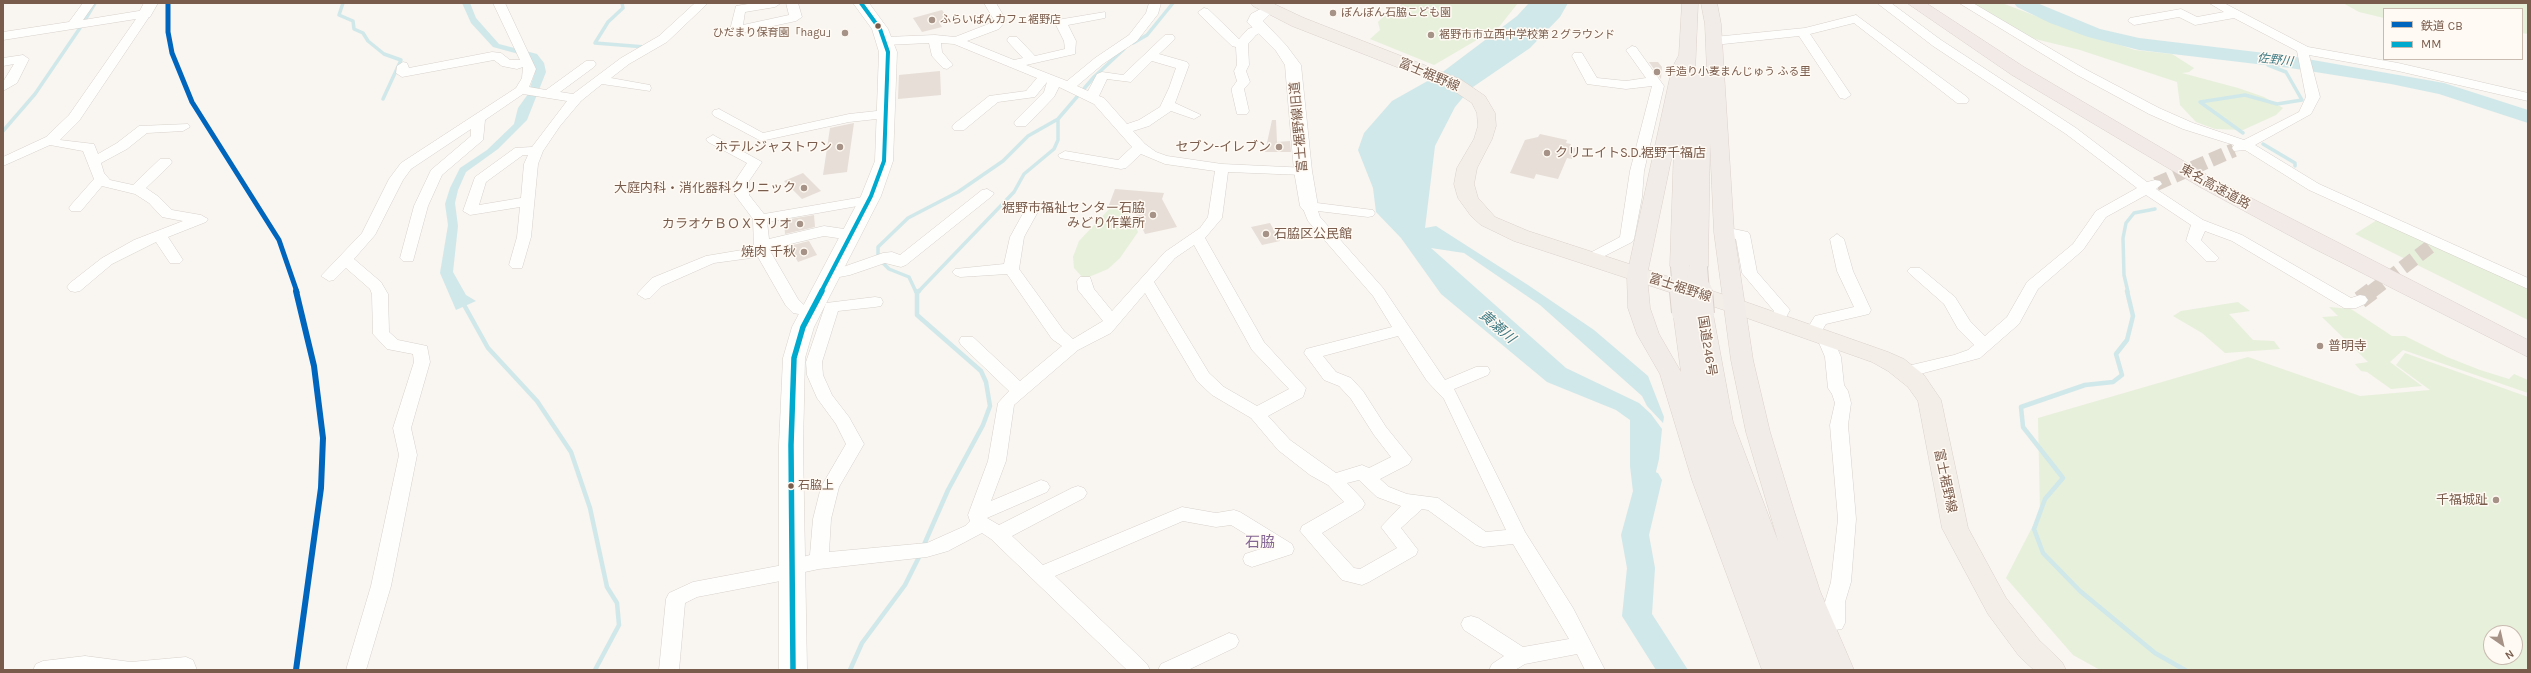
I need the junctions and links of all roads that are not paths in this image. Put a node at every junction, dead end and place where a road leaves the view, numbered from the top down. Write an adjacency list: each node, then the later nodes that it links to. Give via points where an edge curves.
1 (89, 3): 23 (street)
2 (499, 3): 36 (street)
3 (702, 3): 47 (street, via 663,39 625,61)
4 (775, 3): 5 (street, via 740,9 736,30 796,17)
5 (792, 3)
6 (861, 3): 30 (main road)
7 (990, 3): 31 (street, via 1000,20 995,26)
8 (1155, 3): 52 (street, via 1152,14 1133,38 1099,61)
9 (1690, 3): 39 (highway, 国道246号)
10 (1706, 3): 103 (highway, 国道246号)
11 (1709, 3): 32 (highway)
12 (1883, 3): 80 (street, via 1937,43)
13 (1915, 3): 128 (highway, 東名高速道路, via 2018,71 2207,183)
14 (1934, 3): 123 (highway, 東名高速道路, via 2026,63 2217,175 2323,232)
15 (1965, 3): 71 (street, via 2081,72 2154,111)
16 (2215, 3): 20 (street)
17 (1268, 5): 24 (street, via 1256,17 1255,22); 98 (main road, 富士裾野線, via 1454,83 1478,100 1486,113 1487,126 1467,168 1464,184 1474,207 1488,221 1508,232)
18 (148, 8): 23 (street); 69 (street, via 74,118)
19 (1204, 12): 33 (street, via 1236,42)
20 (2236, 14): 22 (street, via 2195,21 2181,13); 35 (street)
21 (1101, 15): 40 (street, via 1061,23 1070,41 1071,51)
22 (2134, 21)
23 (74, 24): 26 (street)
24 (1260, 29): 33 (street, via 1252,32); 78 (street, 富士裾野線旧道, via 1281,48 1293,65)
25 (1803, 33): 32 (street); 54 (street); 57 (street, via 1856,19)
26 (3, 36)
27 (1169, 38): 37 (street)
28 (936, 39): 30 (street); 31 (street); 44 (street, via 936,53)
29 (1013, 40): 40 (street)
30 (886, 41): 61 (main road)
31 (956, 41): 43 (street)
32 (1714, 41): 91 (highway)
33 (1242, 42): 59 (street, via 1240,71 1244,82 1238,88)
34 (1632, 50): 48 (street)
35 (2303, 52): 55 (street, via 2398,68); 71 (street, via 2313,97 2304,114)
36 (524, 55): 45 (street, via 516,65 492,56 402,73); 51 (street, via 530,69)
37 (1152, 56): 52 (street, via 1126,79 1106,75); 58 (street, via 1183,65)
38 (1578, 56): 48 (street, via 1592,81 1626,85)
39 (1687, 56): 103 (highway, 国道246号, via 1680,210); 108 (highway, via 1681,68)
40 (1031, 59): 43 (street)
41 (3, 62): 49 (street, via 23,58 11,83)
42 (590, 64): 53 (street)
43 (1014, 64): 46 (street)
44 (947, 65)
45 (403, 66)
46 (1050, 79): 52 (street); 64 (street, via 1041,103); 66 (street, via 1030,94 994,99)
47 (600, 80): 50 (street); 56 (street)
48 (1656, 81): 98 (street, via 1658,86 1637,171 1627,239)
49 (3, 87)
50 (645, 88)
51 (521, 90): 53 (street); 63 (street)
52 (1081, 92): 67 (street, via 1099,101)
53 (548, 93): 56 (street)
54 (1845, 95)
55 (2528, 97)
56 (576, 98): 72 (street)
57 (1962, 100)
58 (1168, 105): 62 (street); 67 (street, via 1144,123)
59 (1242, 111)
60 (719, 113): 61 (street, via 761,137 849,118)
61 (886, 114): 83 (main road, via 884,161)
62 (1194, 115)
63 (478, 118): 97 (street, via 478,137 436,173 421,206); 101 (street, via 406,166 396,179 368,235)
64 (1021, 124)
65 (183, 127): 75 (street, via 144,129 122,146)
66 (960, 128)
67 (1125, 129): 70 (street)
68 (713, 139): 89 (street, via 755,162 742,181 742,194)
69 (51, 140): 74 (street); 75 (street, via 57,144 89,147)
70 (1140, 146): 73 (street, via 1121,165); 77 (street, via 1151,155 1165,160)
71 (2240, 147): 112 (street, via 2314,187 2435,246)
72 (536, 151): 84 (street, via 531,164); 84 (street, via 520,151 480,180 470,211)
73 (1065, 155)
74 (3, 162)
75 (93, 162): 79 (street)
76 (165, 162): 81 (street)
77 (1222, 168): 78 (street); 94 (street, via 1215,218)
78 (1303, 171): 85 (street, 富士裾野線旧道)
79 (100, 180): 81 (street, via 124,189); 86 (street)
80 (2151, 186): 90 (street); 126 (street, via 2101,214 2078,247 2032,286 2013,320)
81 (136, 190): 93 (street, via 154,200 168,214 201,219)
82 (987, 193): 107 (street, via 901,262 892,257 845,272)
83 (869, 200): 89 (street); 92 (main road)
84 (527, 201): 102 (street, via 524,237)
85 (1309, 206): 88 (street); 122 (street, via 1312,218 1378,292)
86 (76, 208)
87 (1033, 208): 104 (street, via 1017,237)
88 (1368, 213)
89 (760, 219): 96 (street)
90 (2198, 223): 99 (street, via 2199,229 2194,234 2193,241); 115 (street, via 2237,238 2350,304)
91 (1724, 232): 117 (highway); 120 (street, via 1743,235 1750,273 1782,310)
92 (851, 234): 96 (street, via 824,231); 107 (main road)
93 (159, 235): 100 (street); 113 (street, via 107,261)
94 (1198, 237): 111 (street, via 1170,255 1155,270); 133 (street, via 1258,346 1298,388 1296,393)
95 (1837, 239): 124 (street, via 1845,270 1863,310 1821,320)
96 (762, 249): 114 (street, via 711,259 657,282); 118 (street, via 792,302 799,309)
97 (408, 258)
98 (1591, 258): 108 (main road, 富士裾野線)
99 (2211, 258)
100 (175, 260)
101 (346, 260): 109 (street); 154 (street, via 376,286 380,294 381,334 393,345 421,350 422,362 402,428 408,455 381,586)
102 (517, 266)
103 (1689, 267): 119 (highway, 国道246号, bridge)
104 (1011, 269): 106 (street); 127 (street, via 1058,335)
105 (1915, 271): 126 (street, via 1950,301 1964,325)
106 (960, 272)
107 (830, 274): 118 (main road)
108 (1637, 275): 117 (main road, 富士裾野線); 161 (highway, via 1639,308 1648,334 1671,374 1704,480)
109 (329, 276)
110 (1085, 280): 121 (street, via 1086,290)
111 (1147, 283): 121 (street); 133 (street, via 1203,377 1218,391)
112 (2528, 284)
113 (75, 287)
114 (645, 294)
115 (2360, 300)
116 (875, 302): 143 (street, via 832,307 814,362 815,375 826,398 843,421 855,444 830,487 822,519)
117 (1735, 306): 120 (main road, 富士裾野線); 147 (highway, via 1742,360 1758,432 1802,576)
118 (810, 311): 144 (main road, via 799,341 792,376)
119 (1693, 313): 162 (highway, 国道246号, via 1691,365 1704,423 1731,506); 163 (highway, 国道246号, via 1721,422 1749,502)
120 (1776, 321): 124 (main road, 富士裾野線)
121 (1112, 322): 127 (street, via 1105,329)
122 (1401, 330): 131 (street, via 1433,377); 134 (street, via 1312,353 1330,376 1345,382 1403,459)
123 (2528, 334)
124 (1819, 336): 130 (main road, 富士裾野線, via 1880,358); 147 (street, via 1833,357 1836,388 1840,391 1843,404 1839,425 1847,518 1841,582 1835,602 1835,623)
125 (967, 341): 132 (street)
126 (1984, 345): 130 (street, via 1974,354 1957,360)
127 (1072, 346): 132 (street)
128 (2528, 349)
129 (1482, 371): 131 (street)
130 (1905, 372): 165 (main road, 富士裾野線, via 1916,381 1929,400 1955,528 1997,606 2029,648)
131 (1444, 387): 141 (street)
132 (1019, 390): 139 (street, via 1006,403 997,461)
133 (1257, 414): 135 (street, via 1284,444 1316,470)
134 (1368, 477): 135 (street, via 1362,472); 138 (street, via 1383,492 1406,501)
135 (1334, 480): 138 (street, via 1356,504 1309,531 1350,575 1362,577 1409,550 1390,527)
136 (1040, 487): 139 (street)
137 (1078, 493): 140 (street)
138 (1418, 502): 141 (street, via 1432,503 1483,540)
139 (979, 519): 140 (street); 143 (street, via 958,538 927,550)
140 (998, 534): 145 (street)
141 (1518, 536): 149 (street)
142 (1252, 559): 145 (street, via 1285,549 1234,517 1216,520 1182,514)
143 (819, 561): 144 (street)
144 (791, 569): 155 (street, via 694,590 676,599); 156 (main road)
145 (1041, 574): 157 (street)
146 (1471, 624): 150 (street)
147 (1821, 624): 164 (highway)
148 (1229, 641): 158 (street)
149 (1583, 645): 150 (street); 160 (street)
150 (1520, 656): 159 (street)
151 (43, 670): 152 (street, via 85,665)
152 (131, 670): 153 (street, via 186,666)
153 (187, 670)
154 (356, 670)
155 (669, 670)
156 (793, 670)
157 (1140, 670)
158 (1168, 670)
159 (1499, 670)
160 (1595, 670)
161 (1776, 670)
162 (1796, 670)
163 (1819, 670)
164 (1840, 670)
165 (2052, 670)

